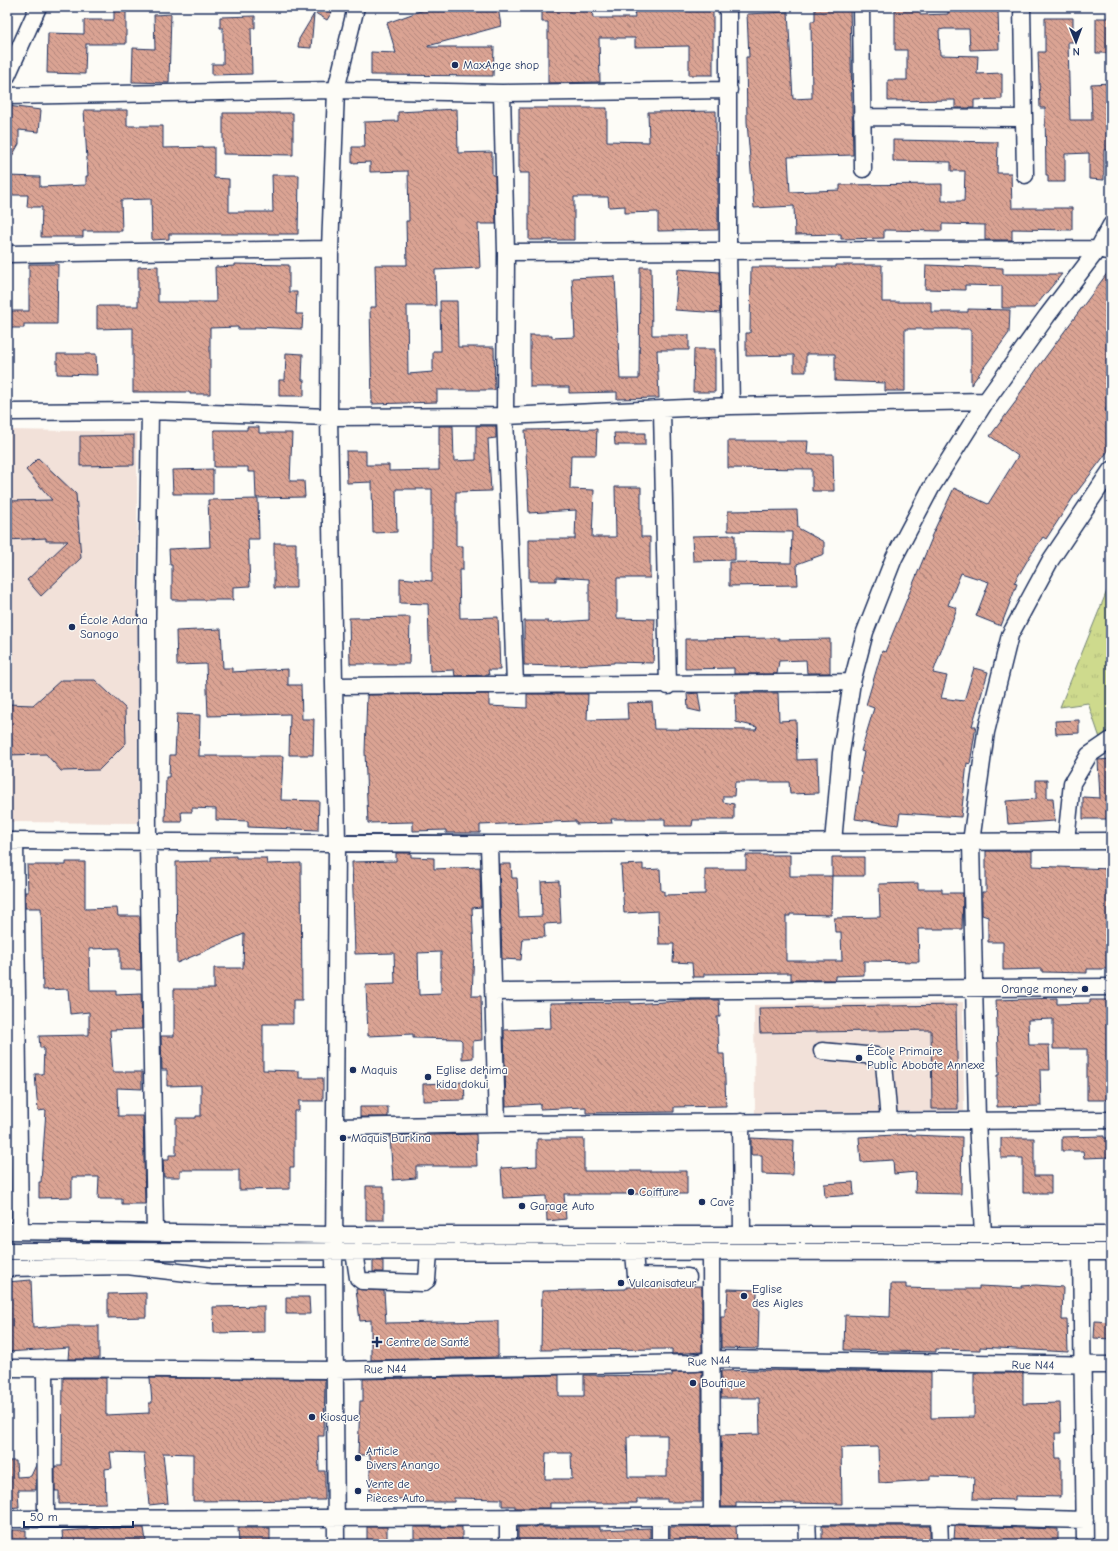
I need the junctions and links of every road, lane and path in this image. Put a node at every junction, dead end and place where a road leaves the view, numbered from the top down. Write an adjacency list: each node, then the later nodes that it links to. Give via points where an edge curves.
1 (38, 7): 6 (street)
2 (356, 7): 7 (street)
3 (728, 7): 8 (street)
4 (861, 7): 11 (street)
5 (1022, 7): 12 (street)
6 (7, 76)
7 (336, 90): 9 (street); 10 (street); 16 (street)
8 (729, 90): 9 (street); 19 (street)
9 (502, 93): 18 (street)
10 (7, 96)
11 (862, 117): 12 (street); 13 (street)
12 (1024, 118): 14 (street)
13 (863, 169)
14 (1025, 175)
15 (1111, 225): 17 (street)
16 (330, 249): 20 (street); 27 (street)
17 (1105, 250): 19 (street); 21 (street, via 1047,316)
18 (506, 252): 19 (street); 26 (street)
19 (728, 252): 22 (street)
20 (7, 254)
21 (986, 401): 22 (street); 29 (street, via 931,488 894,558 865,632)
22 (731, 406): 23 (street)
23 (662, 410): 26 (street); 32 (street)
24 (150, 411): 25 (street); 27 (street); 37 (street, via 147,615)
25 (7, 412)
26 (505, 416): 27 (street); 30 (street)
27 (330, 417): 31 (street)
28 (1111, 470): 39 (street, via 1050,561 1010,634 986,732)
29 (852, 682): 32 (street); 38 (street, via 841,753)
30 (515, 684): 31 (street); 32 (street)
31 (334, 686): 40 (street)
32 (668, 686)
33 (1111, 740): 35 (street, via 1090,755 1072,783)
34 (11, 841): 37 (street); 52 (street)
35 (1066, 841): 36 (street); 39 (street)
36 (1111, 841)
37 (148, 842): 40 (street); 54 (street)
38 (833, 842): 39 (street); 41 (street)
39 (971, 842): 42 (street)
40 (337, 843): 41 (street); 51 (street)
41 (489, 844): 44 (street)
42 (975, 987): 43 (street); 44 (street); 46 (street)
43 (1111, 987)
44 (493, 992): 50 (street)
45 (822, 1051): 48 (street, via 876,1056 884,1063)
46 (976, 1120): 47 (street); 48 (street); 57 (street)
47 (1111, 1120)
48 (889, 1121): 49 (street)
49 (741, 1122): 50 (street); 56 (street)
50 (497, 1124): 51 (street)
51 (336, 1127): 55 (street)
52 (13, 1212): 53 (street)
53 (14, 1231): 54 (street)
54 (155, 1233): 55 (street)
55 (335, 1235): 56 (street); 60 (street)
56 (742, 1235): 57 (street)
57 (983, 1235): 58 (street)
58 (1111, 1235)
59 (7, 1251): 60 (street)
60 (334, 1251): 61 (street); 68 (street)
61 (354, 1252): 62 (street); 62 (street, via 358,1278 362,1281 423,1283 427,1280)
62 (430, 1252): 63 (street)
63 (634, 1252): 64 (street); 69 (street, via 636,1276)
64 (711, 1252): 65 (street); 70 (street)
65 (1081, 1252): 66 (street); 71 (street)
66 (1111, 1252)
67 (7, 1268): 68 (street, via 127,1266 213,1276)
68 (334, 1276): 75 (street)
69 (688, 1277)
70 (712, 1359): 71 (street, Rue N44); 75 (street, Rue N44, via 696,1363); 78 (street)
71 (1083, 1366): 72 (street, Rue N44); 84 (street)
72 (1111, 1366)
73 (7, 1368): 74 (street, Rue N44)
74 (45, 1368): 75 (street, Rue N44); 83 (street)
75 (335, 1370): 80 (street)
76 (939, 1516): 79 (street); 84 (street); 89 (street)
77 (660, 1517): 78 (street); 81 (street); 87 (street)
78 (712, 1517): 79 (street)
79 (807, 1517): 88 (street)
80 (335, 1518): 81 (street); 83 (street); 85 (street)
81 (508, 1518): 86 (street)
82 (7, 1519): 83 (street)
83 (46, 1519)
84 (1086, 1520): 90 (street)
85 (336, 1544)
86 (508, 1544)
87 (660, 1544)
88 (808, 1544)
89 (940, 1544)
90 (1085, 1544)

